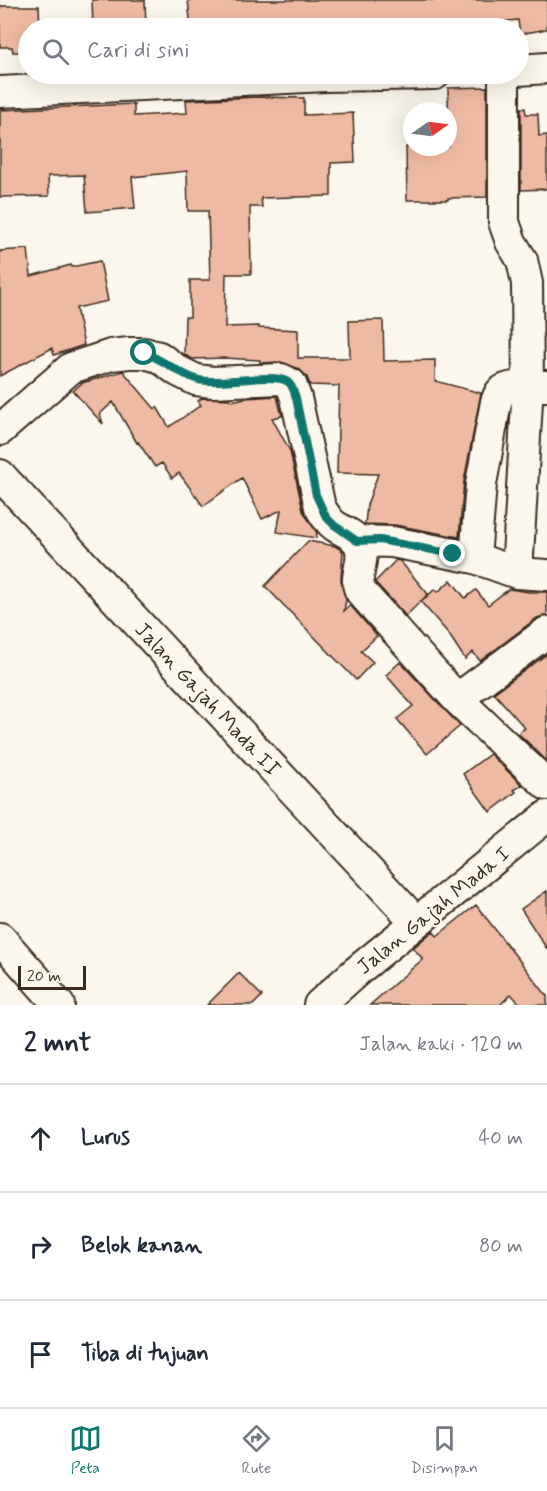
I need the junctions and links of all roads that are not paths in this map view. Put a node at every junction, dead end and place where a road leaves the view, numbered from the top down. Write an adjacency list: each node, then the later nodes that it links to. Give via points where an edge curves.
1 (547, 68): 2 (street)
2 (529, 69)
3 (163, 84): 5 (street)
4 (504, 84): 6 (street, via 504,222 522,260 527,283)
5 (0, 92)
6 (538, 386): 10 (street, via 506,388 496,402 481,484); 11 (street)
7 (0, 430): 9 (street, via 71,368 111,355 144,353 159,357 196,380 281,379 294,390 320,507 334,525)
8 (0, 475): 17 (street, Jalan Gajah Mada II)
9 (357, 541): 10 (street, via 392,542); 14 (street, via 363,558 357,582 360,592)
10 (475, 558): 11 (street)
11 (517, 573): 12 (street)
12 (547, 575)
13 (547, 632): 14 (street)
14 (457, 699): 15 (street)
15 (547, 785)
16 (547, 816): 17 (street, Jalan Gajah Mada I)
17 (416, 922): 20 (street, Jalan Gajah Mada I)
18 (0, 938): 19 (street)
19 (46, 1001)
20 (319, 1005)

